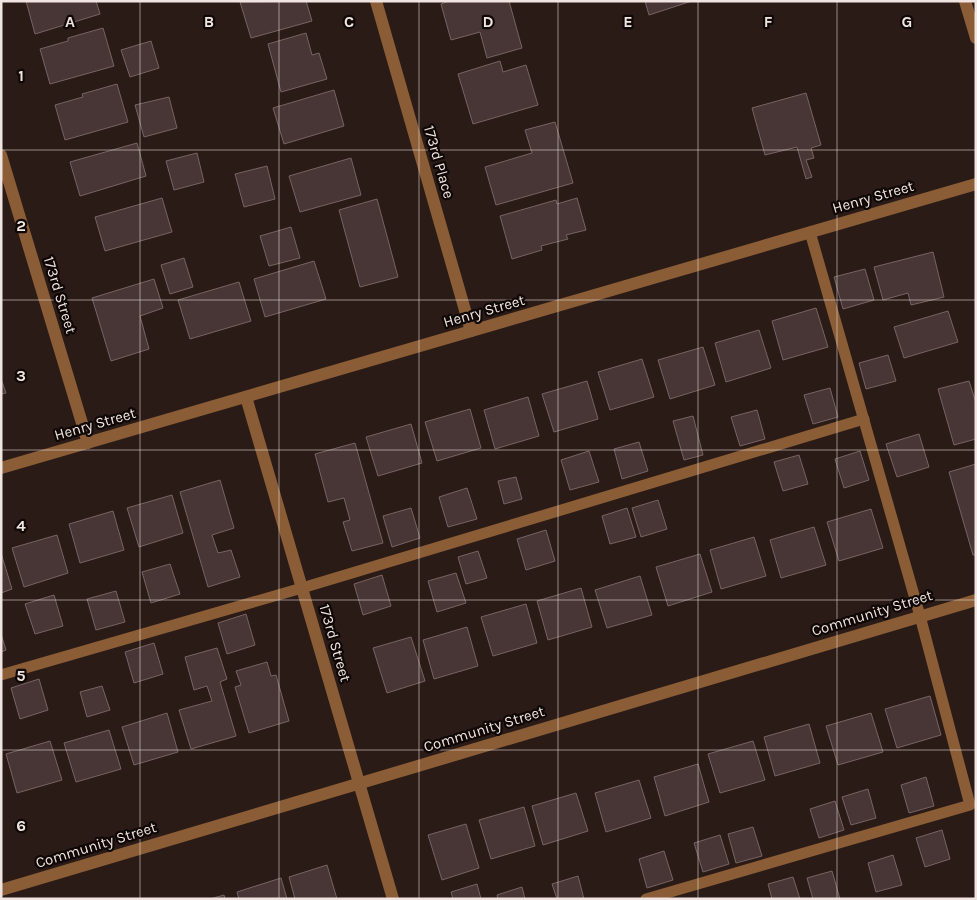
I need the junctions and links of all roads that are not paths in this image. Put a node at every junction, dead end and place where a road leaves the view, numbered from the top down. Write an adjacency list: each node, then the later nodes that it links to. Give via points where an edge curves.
1 (376, 1): 7 (street, 173rd Place)
2 (965, 1): 3 (street)
3 (976, 38)
4 (1, 156): 10 (street, 173rd Street)
5 (976, 184): 6 (street, Henry Street)
6 (810, 232): 7 (street, Henry Street); 9 (lane)
7 (471, 331): 8 (street, Henry Street)
8 (246, 397): 10 (street, Henry Street); 12 (street, 173rd Street)
9 (864, 419): 12 (lane); 14 (lane)
10 (88, 443): 11 (street, Henry Street)
11 (1, 468)
12 (302, 588): 15 (lane); 16 (street, 173rd Street)
13 (976, 600): 14 (street, Community Street)
14 (920, 616): 16 (street, Community Street); 19 (lane, via 970,804)
15 (1, 675)
16 (359, 783): 17 (street, Community Street); 18 (street, 173rd Street)
17 (1, 890)
18 (393, 899)
19 (646, 899)

